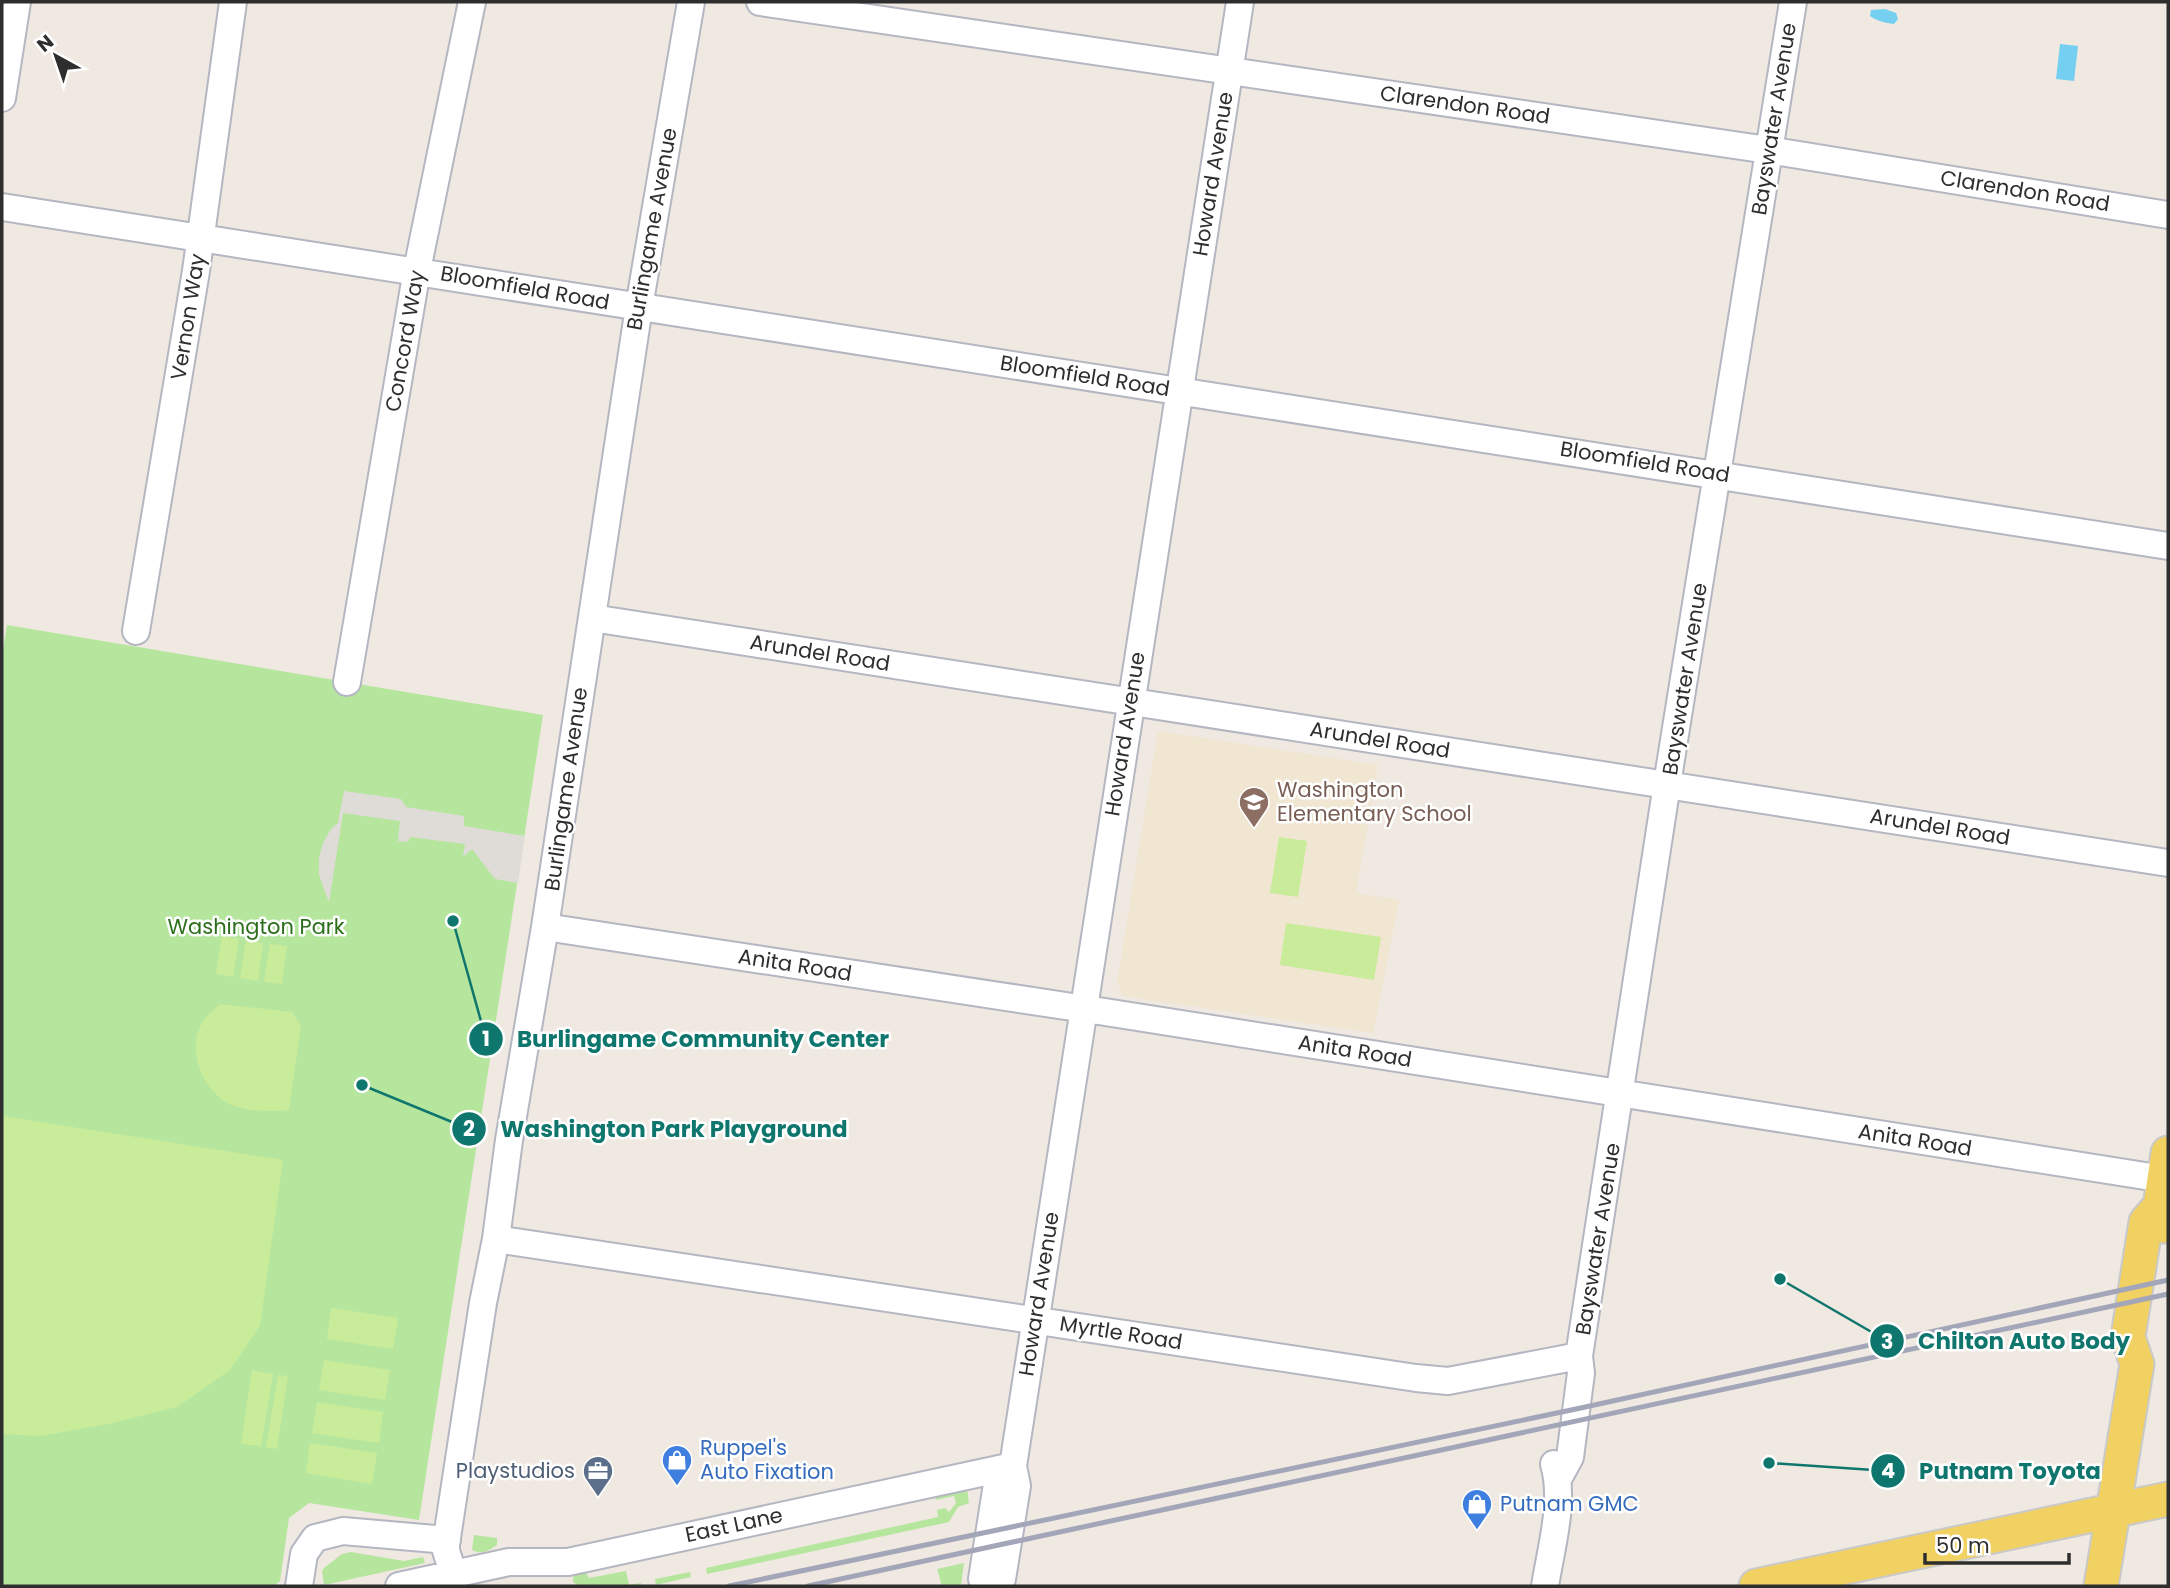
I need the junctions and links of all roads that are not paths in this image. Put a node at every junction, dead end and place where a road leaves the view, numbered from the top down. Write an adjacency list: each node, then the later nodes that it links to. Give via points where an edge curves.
1 (17, 2): 9 (street)
2 (233, 2): 13 (street, Vernon Way)
3 (472, 2): 14 (street, Concord Way)
4 (691, 2): 15 (street, Burlingame Avenue)
5 (760, 2): 8 (street, Clarendon Road)
6 (1240, 2): 8 (street, Howard Avenue)
7 (1793, 2): 10 (street, Bayswater Avenue)
8 (1230, 70): 10 (street, Clarendon Road); 16 (street, Howard Avenue)
9 (2, 98)
10 (1768, 150): 12 (street, Clarendon Road); 17 (street, Bayswater Avenue)
11 (2, 206): 13 (street, Bloomfield Road)
12 (2168, 215)
13 (201, 238): 14 (street, Bloomfield Road); 20 (street, Vernon Way)
14 (417, 270): 15 (street, Bloomfield Road); 21 (street, Concord Way)
15 (639, 307): 16 (street, Bloomfield Road); 19 (street, Burlingame Avenue)
16 (1178, 390): 17 (street, Bloomfield Road); 22 (street, Howard Avenue)
17 (1718, 474): 18 (street, Bloomfield Road); 23 (street, Bayswater Avenue)
18 (2168, 545)
19 (592, 618): 22 (street, Arundel Road); 25 (street, Burlingame Avenue)
20 (136, 631)
21 (346, 682)
22 (1131, 701): 23 (street, Arundel Road); 26 (street, Howard Avenue)
23 (1667, 785): 24 (street, Arundel Road); 27 (street, Bayswater Avenue)
24 (2168, 863)
25 (545, 927): 26 (street, Anita Road); 29 (street, Burlingame Avenue)
26 (1083, 1008): 27 (street, Anita Road); 30 (street, Howard Avenue)
27 (1620, 1094): 28 (street, Anita Road); 31 (street, Bayswater Avenue)
28 (2164, 1179): 34 (main road, via 2146,1222 2128,1337 2137,1364)
29 (496, 1239): 30 (street, Myrtle Road); 35 (street, Burlingame Avenue)
30 (1035, 1321): 31 (street, Myrtle Road, via 1448,1381); 32 (street, Howard Avenue)
31 (1579, 1356): 41 (street, Bayswater Avenue, via 1563,1377 1552,1459 1558,1479 1555,1521)
32 (1013, 1466): 36 (street, East Lane, via 568,1562 509,1562); 39 (street, Howard Avenue, via 997,1484 982,1579); 40 (street, Howard Avenue, via 1017,1486 1002,1579)
33 (2168, 1499): 34 (main road)
34 (2112, 1511): 42 (main road); 43 (main road)
35 (447, 1540): 36 (street, Burlingame Avenue); 37 (street, via 343,1531 315,1538 304,1554)
36 (454, 1575): 38 (street, East Lane)
37 (299, 1586)
38 (398, 1586)
39 (987, 1586)
40 (997, 1586)
41 (1545, 1586)
42 (1756, 1586)
43 (2101, 1586)

